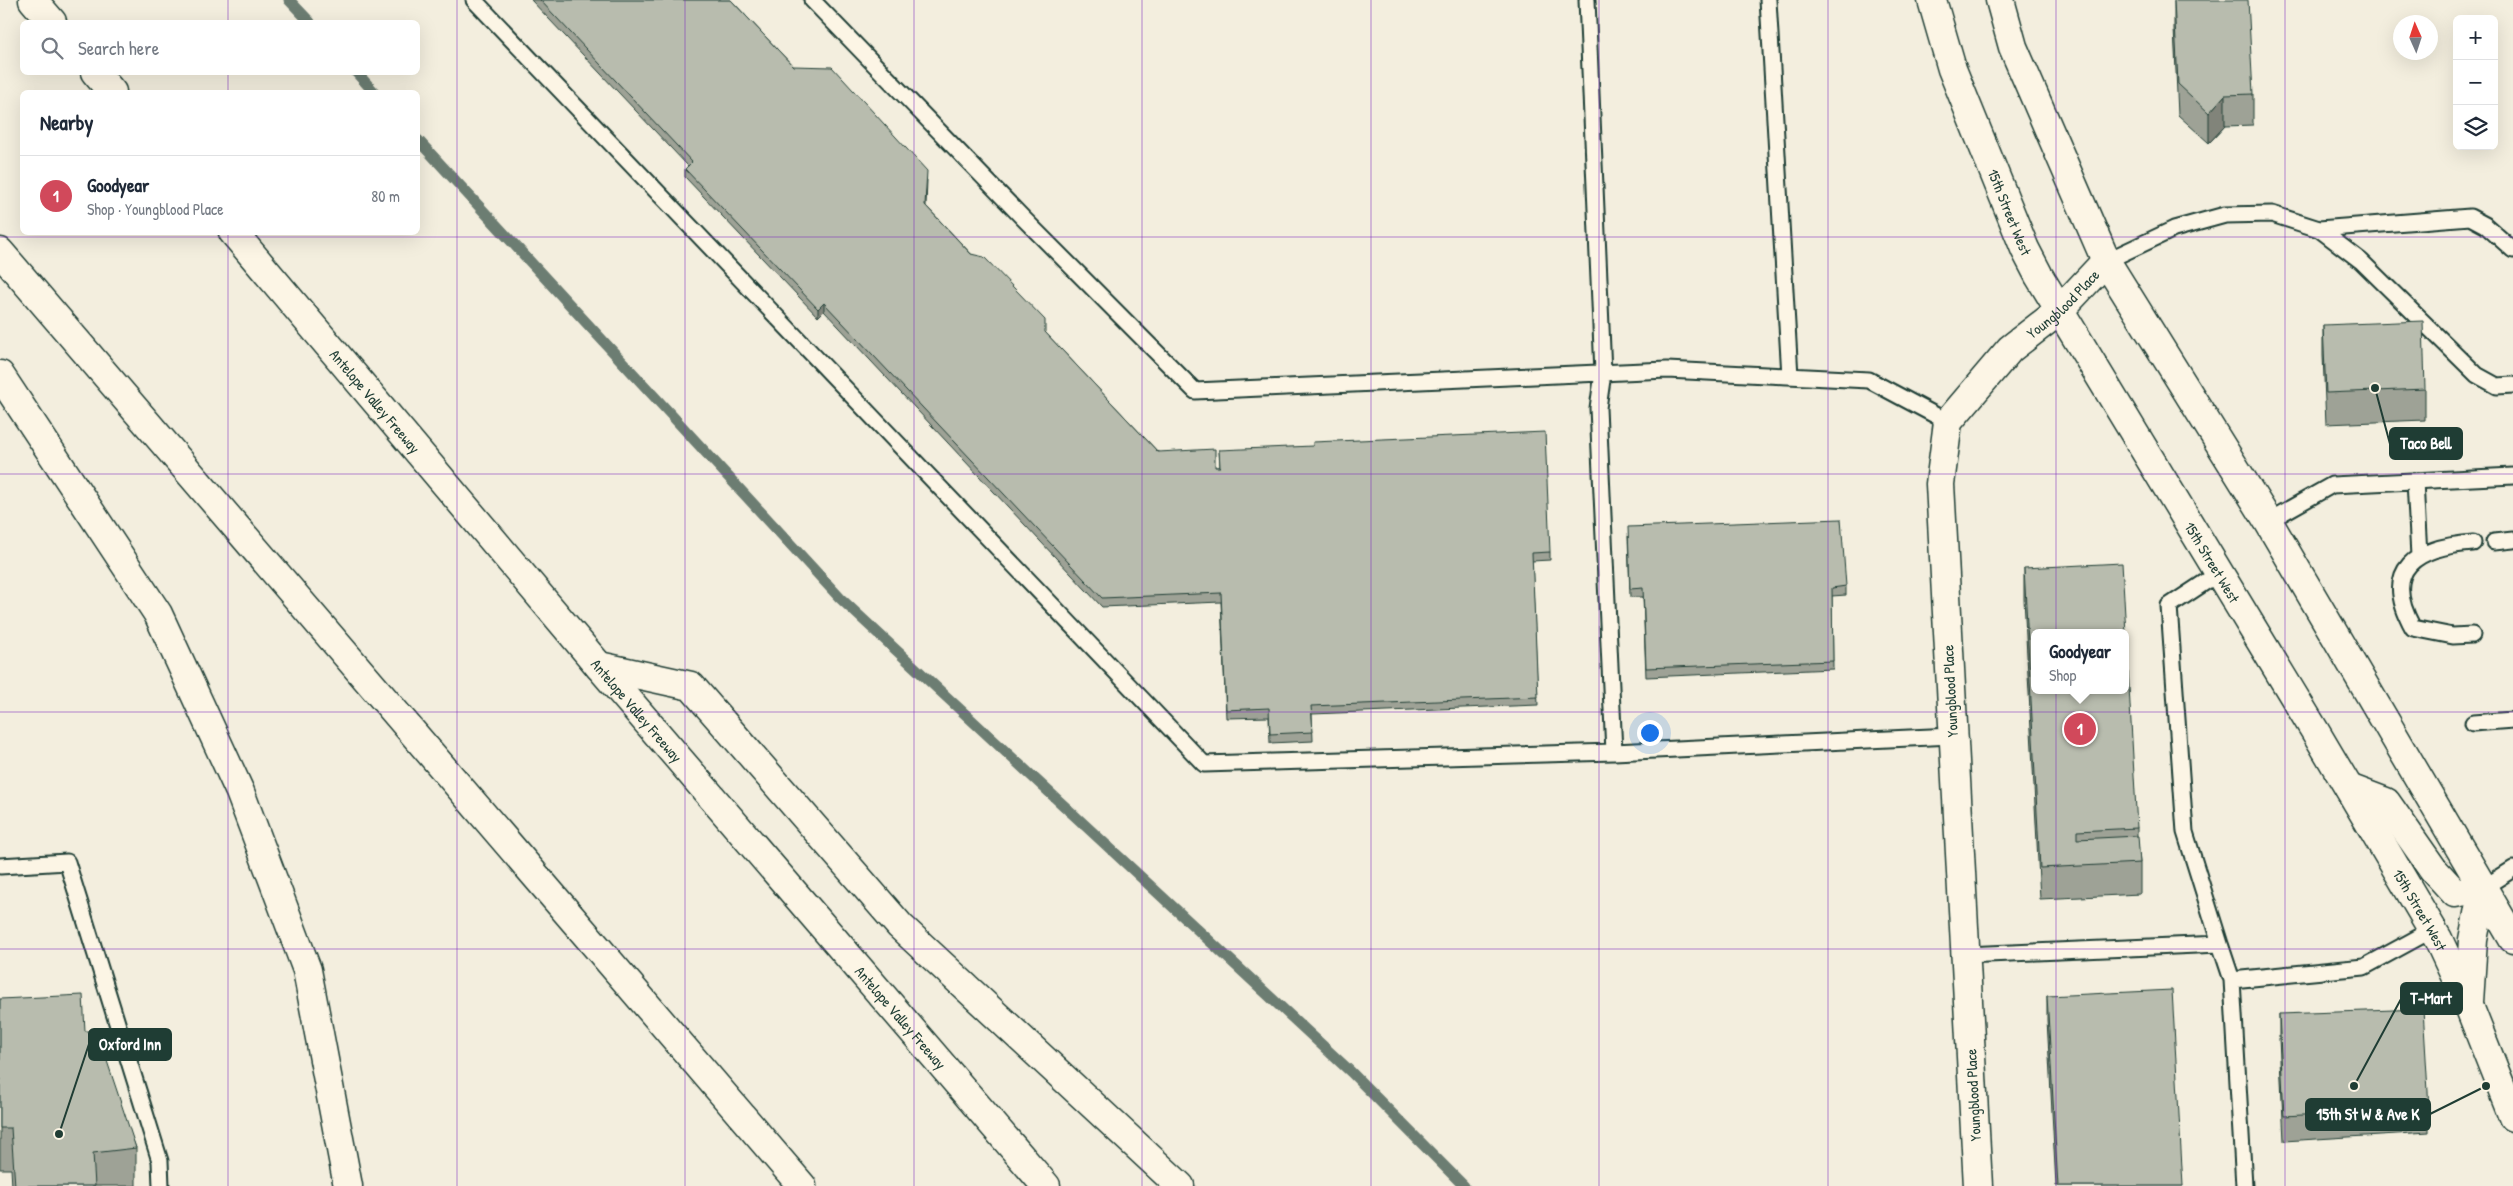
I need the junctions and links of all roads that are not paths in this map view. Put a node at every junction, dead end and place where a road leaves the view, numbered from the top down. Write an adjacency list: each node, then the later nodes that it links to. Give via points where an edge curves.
1 (33, 0): 8 (main road)
2 (474, 0): 35 (lane, via 1204,764)
3 (812, 0): 17 (lane, via 1195,391)
4 (1587, 0): 17 (lane)
5 (1768, 0): 19 (lane)
6 (1932, 0): 16 (main road, 15th Street West, via 1952,69 2025,248)
7 (2000, 0): 15 (main road, via 2013,48)
8 (50, 20)
9 (98, 75): 10 (main road)
10 (110, 90)
11 (2319, 229): 13 (lane, via 2470,217 2485,225); 15 (lane, via 2272,214 2225,215 2174,229); 20 (lane, via 2361,261 2477,375 2497,386)
12 (236, 235): 31 (main road, Antelope Valley Freeway)
13 (2513, 250)
14 (0, 252): 49 (main road)
15 (2106, 261): 16 (main road, Youngblood Place); 24 (main road)
16 (2059, 311): 21 (main road, Youngblood Place, via 2010,348); 29 (main road, 15th Street West)
17 (1603, 373): 19 (lane, via 1667,370); 35 (lane, via 1598,408)
18 (0, 375): 48 (main road, via 158,614 240,792 306,970)
19 (1790, 376): 21 (lane, via 1869,380)
20 (2513, 385)
21 (1948, 422): 34 (main road, Youngblood Place, via 1940,484)
22 (2513, 476): 23 (lane)
23 (2415, 481): 24 (lane, via 2332,485); 28 (lane)
24 (2268, 521): 39 (main road)
25 (2513, 540): 26 (lane)
26 (2494, 542)
27 (2473, 543): 28 (lane, via 2446,545)
28 (2419, 556): 30 (lane, via 2410,563 2400,594 2413,628 2453,636)
29 (2219, 573): 36 (main road, 15th Street West); 42 (lane, via 2169,606 2185,832)
30 (2472, 635)
31 (599, 666): 50 (main road, Antelope Valley Freeway); 51 (main road, via 691,686 900,926)
32 (2513, 720): 33 (lane)
33 (2473, 722)
34 (1952, 736): 35 (lane); 43 (main road, Youngblood Place)
35 (1614, 752)
36 (2349, 788): 39 (main road, via 2386,802 2433,869 2456,893); 40 (main road, 15th Street West)
37 (0, 866): 47 (lane, via 68,862 160,1161)
38 (2513, 869): 39 (lane)
39 (2483, 888): 41 (main road); 45 (main road, via 2472,940)
40 (2432, 930): 44 (lane, via 2364,966); 45 (main road, 15th Street West)
41 (2513, 939)
42 (2220, 944): 43 (lane); 44 (lane)
43 (1965, 954): 52 (main road, Youngblood Place)
44 (2232, 980): 53 (lane)
45 (2469, 1006): 46 (main road, 15th Street West)
46 (2513, 1117)
47 (161, 1186)
48 (348, 1186)
49 (802, 1186)
50 (1046, 1186)
51 (1180, 1186)
52 (1978, 1186)
53 (2244, 1186)

